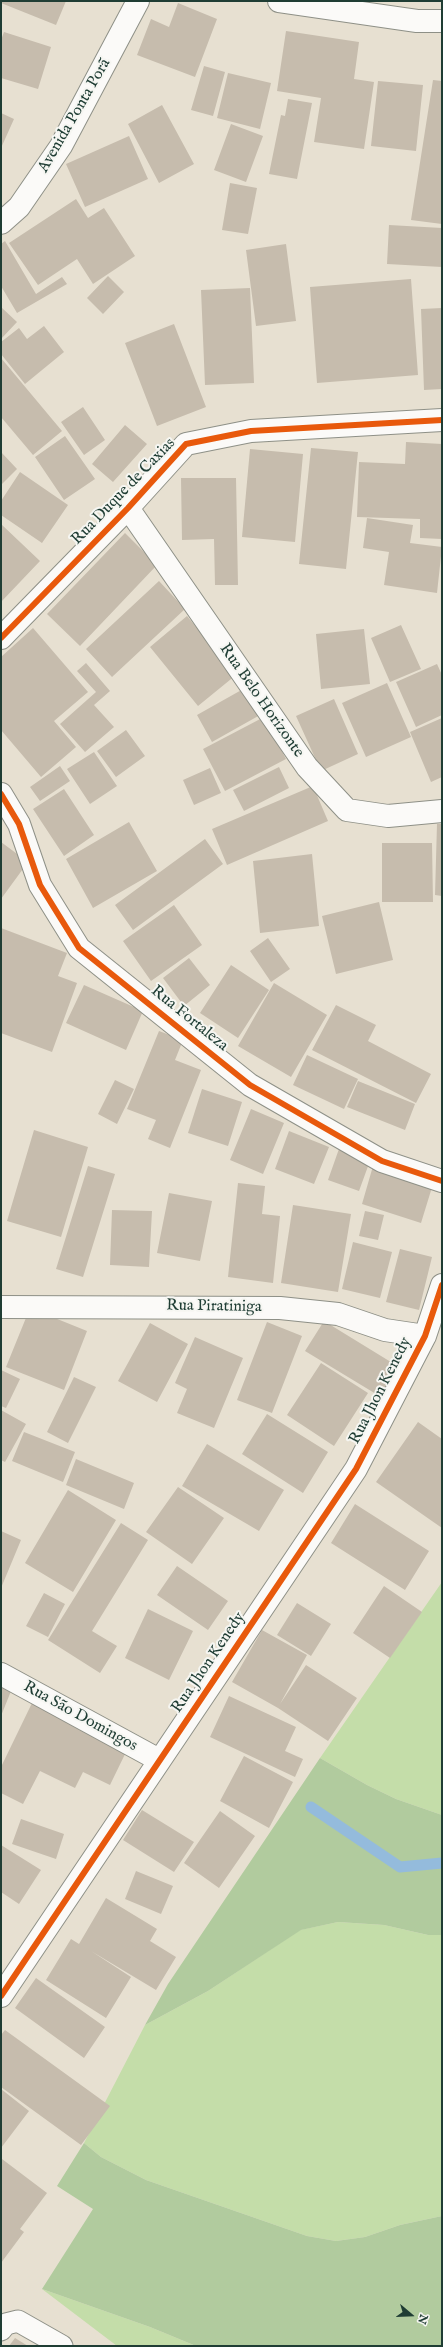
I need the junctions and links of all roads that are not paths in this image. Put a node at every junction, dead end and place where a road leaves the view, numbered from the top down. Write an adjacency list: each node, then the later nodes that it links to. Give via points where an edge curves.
1 (138, 1): 4 (street, Avenida Ponta Porã, via 61,146 19,207)
2 (279, 1): 3 (street, via 417,21)
3 (442, 21)
4 (1, 223)
5 (442, 420): 6 (street, Rua Duque de Caxias, via 251,431 186,444)
6 (128, 508): 7 (street, Rua Duque de Caxias); 9 (street, Rua Belo Horizonte, via 307,767 347,810 388,816)
7 (1, 638)
8 (1, 794): 10 (street, Rua Fortaleza, via 20,824 40,885 79,948 250,1085 382,1161)
9 (442, 811)
10 (442, 1181)
11 (442, 1285): 13 (street, Rua Jhon Kenedy)
12 (1, 1307): 13 (street, Rua Piratiniga, via 280,1308 338,1314 385,1330)
13 (424, 1336): 15 (street, Rua Jhon Kenedy, via 356,1468)
14 (1, 1674): 15 (street, Rua São Domingos)
15 (160, 1760): 16 (street, Rua Jhon Kenedy)
16 (1, 1996)
17 (1, 2330): 18 (lane, via 6,2324 18,2320)
18 (62, 2346)

